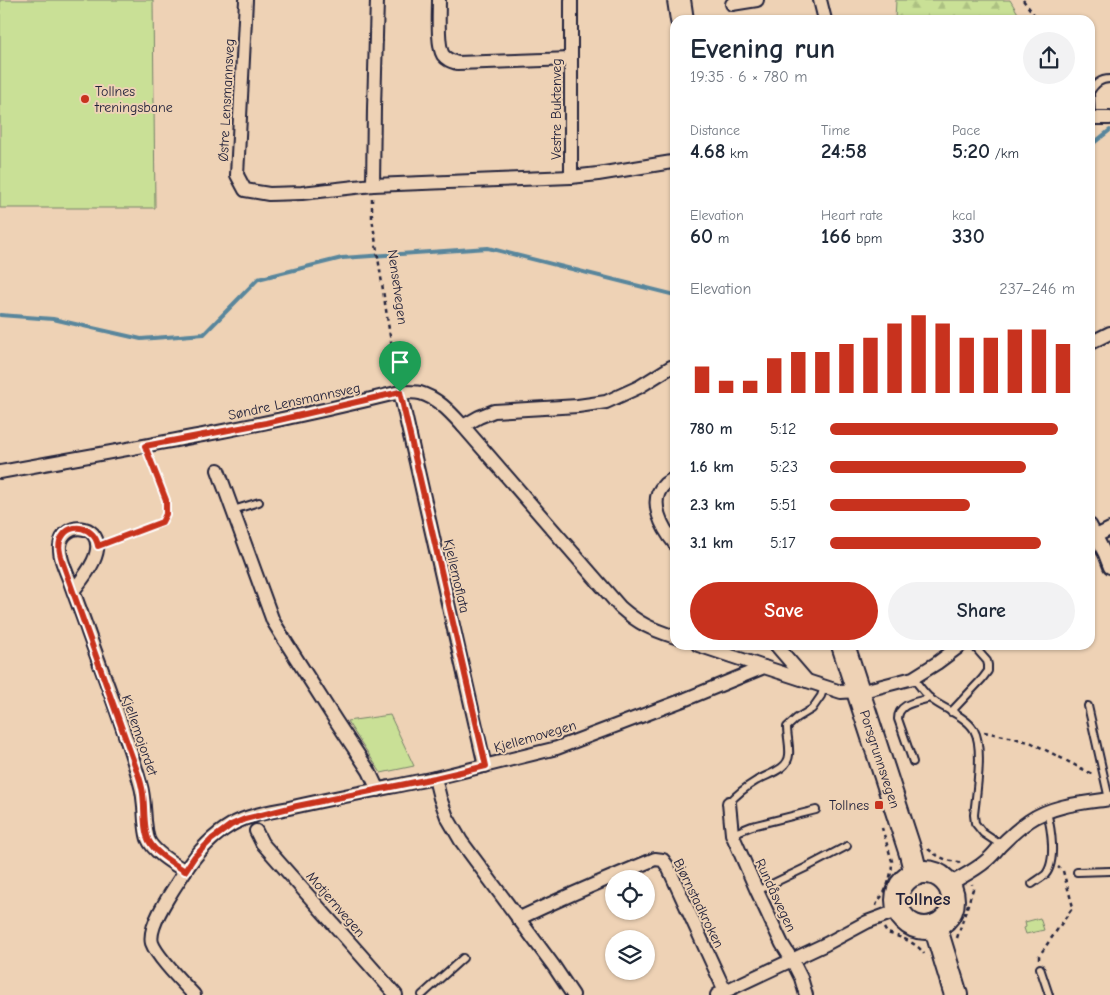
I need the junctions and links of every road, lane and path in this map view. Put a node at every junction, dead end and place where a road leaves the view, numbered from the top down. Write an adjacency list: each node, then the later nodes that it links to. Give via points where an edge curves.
1 (246, 0): 22 (street, Østre Lensmannsveg, via 237,175 245,190 269,194 302,193)
2 (377, 0): 22 (street)
3 (439, 0): 15 (street, via 440,45 449,61)
4 (572, 0): 15 (street, Vestre Buktenveg)
5 (679, 0): 11 (highway)
6 (692, 0): 12 (highway)
7 (758, 0): 10 (street)
8 (820, 0): 13 (street)
9 (1023, 0): 14 (path)
10 (732, 4)
11 (681, 15)
12 (693, 15)
13 (824, 15)
14 (1034, 15)
15 (571, 59): 21 (street, Vestre Buktenveg)
16 (1110, 79): 17 (lane)
17 (1095, 86)
18 (1095, 118): 19 (street)
19 (1110, 118)
20 (670, 162): 21 (street, Vestre Buktenveg)
21 (571, 177): 22 (street)
22 (373, 186): 26 (path, Nensetvegen, via 372,218)
23 (1110, 333): 24 (street)
24 (1095, 340)
25 (670, 368): 27 (street, via 606,402 494,411)
26 (400, 392): 27 (street, Søndre Lensmannsveg, via 419,393 435,400); 28 (street, Søndre Lensmannsveg, via 266,423); 57 (street, Kjellemoflata)
27 (463, 426): 41 (street, Søndre Lensmannsveg, via 620,607 633,619)
28 (145, 446): 30 (street, Søndre Lensmannsveg); 38 (path, via 166,500 166,514 162,522)
29 (218, 470): 33 (street)
30 (0, 472)
31 (670, 481): 36 (street, via 658,493 657,503 663,527)
32 (259, 502): 33 (lane)
33 (233, 510): 60 (street, via 273,621)
34 (1110, 529): 35 (street)
35 (1095, 533)
36 (670, 537)
37 (1095, 539): 39 (street)
38 (98, 546): 40 (street, via 96,556); 40 (street, Kjellemojordet, via 97,539 85,528 73,529 62,537 60,551)
39 (1110, 566)
40 (73, 591): 73 (street, Kjellemojordet, via 136,768 143,792 148,840)
41 (670, 635)
42 (713, 650): 47 (street)
43 (780, 650): 49 (street)
44 (845, 650): 51 (highway, Porsgrunnsvegen)
45 (954, 650): 48 (street)
46 (977, 650): 54 (lane, via 987,661 988,671)
47 (764, 667): 49 (street); 57 (street, Kjellemovegen, via 557,748)
48 (913, 678): 51 (street); 52 (lane)
49 (806, 681): 50 (street)
50 (824, 687): 51 (street, via 841,692); 62 (lane, via 812,709 787,727 787,762 738,793)
51 (858, 691): 76 (highway, Porsgrunnsvegen)
52 (930, 698): 54 (lane); 56 (lane, via 901,708 898,714)
53 (1088, 706): 59 (lane)
54 (951, 712): 55 (lane)
55 (974, 730): 59 (path, via 1032,743); 68 (lane, via 979,754 975,823)
56 (913, 762)
57 (486, 766): 58 (street, Kjellemovegen)
58 (435, 778): 60 (street); 83 (street, via 451,825)
59 (1104, 780): 61 (lane)
60 (378, 790): 73 (street, via 245,819 212,839)
61 (1109, 799): 64 (street)
62 (729, 803): 67 (street, Rundåsvegen)
63 (816, 810): 67 (lane)
64 (1047, 812): 68 (street, via 1029,821); 72 (lane)
65 (882, 825): 81 (path, via 892,867 888,885)
66 (256, 831): 92 (street, Motjernvegen, via 262,843)
67 (732, 834): 80 (street, Rundåsvegen)
68 (1000, 845): 78 (street, via 977,868)
69 (847, 846): 80 (lane)
70 (927, 848): 71 (path, via 948,862)
71 (959, 862)
72 (1051, 863): 77 (lane, via 1046,874); 89 (path, via 1063,871 1073,907 1039,956)
73 (185, 871): 91 (street, via 157,918 151,936 155,950)
74 (1110, 871): 75 (lane)
75 (1077, 872)
76 (916, 874): 78 (highway, via 938,875); 82 (highway, via 900,888)
77 (1032, 884)
78 (948, 885): 84 (highway, via 952,892 952,908 948,916)
79 (973, 885): 85 (path)
80 (757, 891): 88 (street, Rundåsvegen)
81 (876, 908)
82 (891, 918): 84 (highway, via 903,918 918,927); 87 (path, via 887,933 905,939 922,950); 88 (street, via 867,922)
83 (518, 919): 90 (street, Bjørnstadkroken, via 615,875 655,859 663,860); 94 (street)
84 (935, 926): 96 (highway)
85 (956, 939)
86 (463, 958): 93 (lane)
87 (926, 958)
88 (792, 960): 90 (street); 95 (street, Rundåsvegen)
89 (1040, 968): 97 (lane)
90 (721, 993)
91 (194, 995)
92 (396, 995)
93 (422, 995)
94 (573, 995)
95 (806, 995)
96 (956, 995)
97 (1049, 995)

